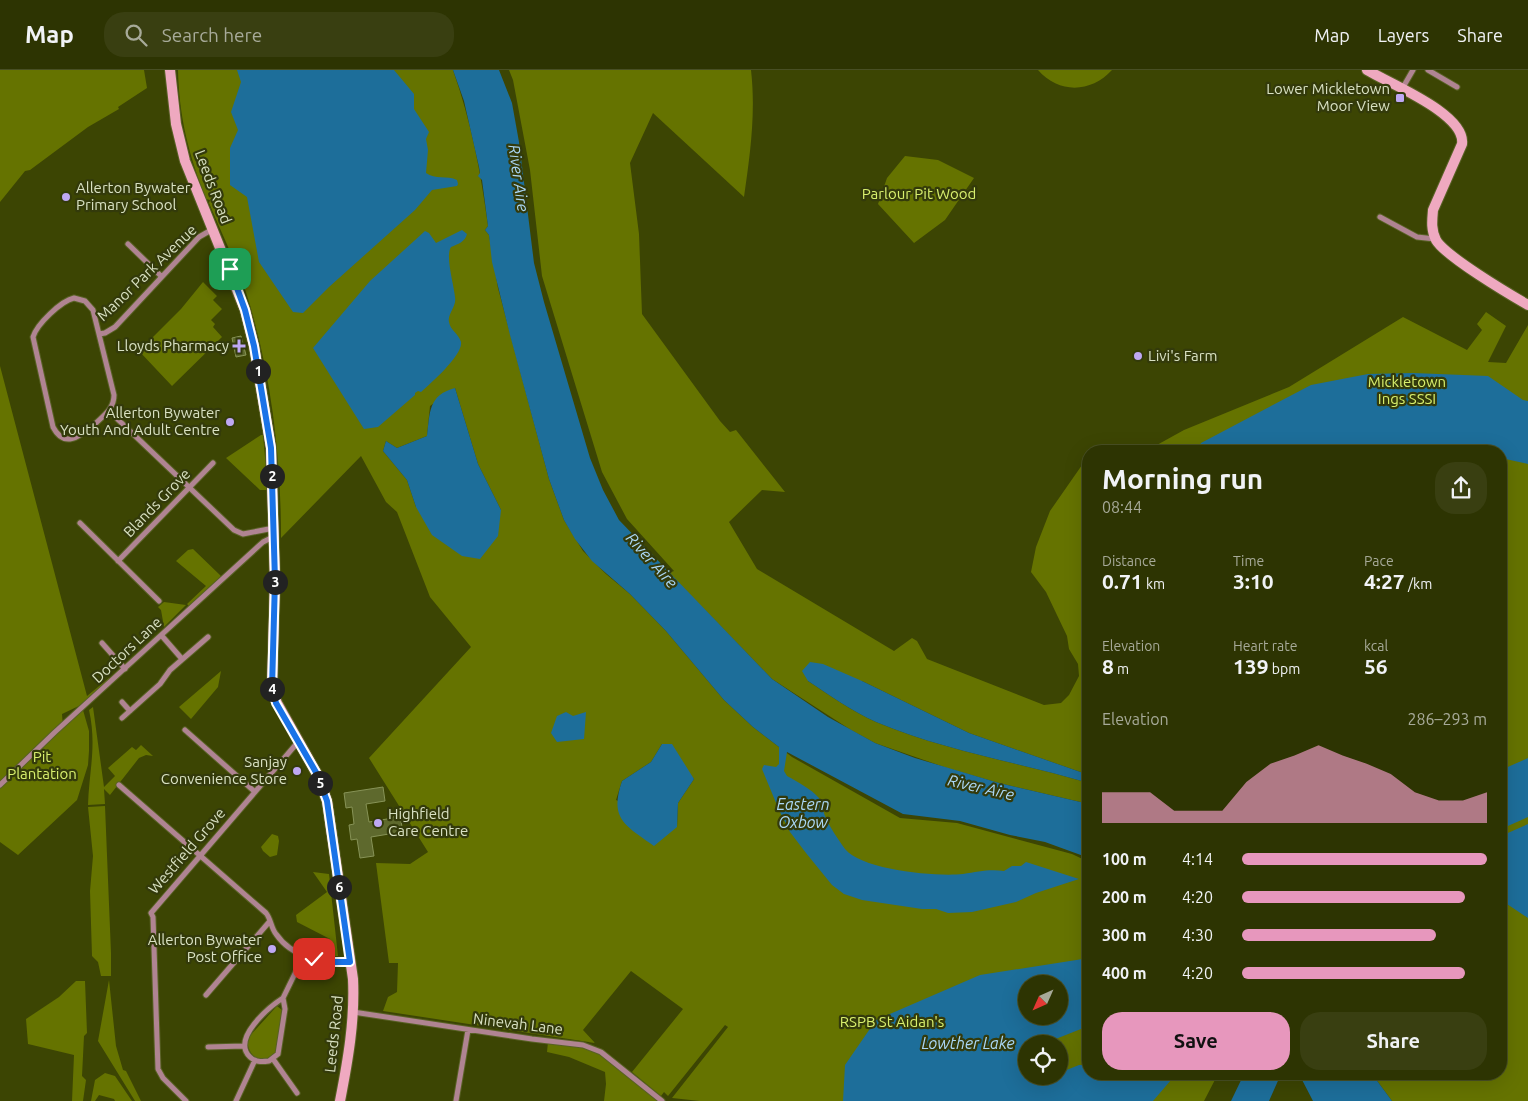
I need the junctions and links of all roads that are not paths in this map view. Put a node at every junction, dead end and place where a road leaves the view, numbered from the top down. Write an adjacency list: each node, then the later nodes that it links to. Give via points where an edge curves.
1 (170, 70): 8 (street, Leeds Road, via 182,148)
2 (1367, 70): 6 (street)
3 (1413, 70): 6 (street)
4 (1428, 70): 5 (street)
5 (1458, 87)
6 (1402, 90): 9 (street, via 1446,115 1458,127 1462,138 1461,149 1434,210 1432,227)
7 (1380, 217): 9 (street, via 1417,237)
8 (213, 229): 11 (street, Manor Park Avenue, via 199,237); 18 (street, Leeds Road, via 236,285 254,346 271,448)
9 (1436, 239): 12 (street, via 1452,256)
10 (128, 244): 11 (street)
11 (161, 276): 13 (street, Manor Park Avenue, via 114,326)
12 (1528, 305)
13 (99, 334): 14 (street, Manor Park Avenue, via 114,396); 14 (street, Manor Park Avenue, via 90,305 74,298 64,302 38,327 33,342 53,427 60,436 77,438)
14 (109, 411): 16 (street)
15 (214, 463): 16 (street, Blands Grove)
16 (190, 488): 18 (street, via 234,530 243,534); 19 (street, Blands Grove)
17 (80, 523): 19 (street)
18 (274, 532): 21 (street, Doctors Lane); 30 (street, Leeds Road, via 272,688 276,703)
19 (118, 561): 20 (street)
20 (159, 601)
21 (162, 636): 24 (street); 25 (street, Doctors Lane)
22 (208, 637): 24 (street)
23 (102, 643): 25 (street)
24 (182, 659): 27 (street)
25 (125, 669): 31 (street, Doctors Lane)
26 (122, 702): 27 (street)
27 (130, 710): 28 (street)
28 (122, 718)
29 (185, 730): 33 (street)
30 (298, 741): 33 (street, Westfield Grove); 37 (street, Leeds Road, via 317,774 327,801)
31 (0, 785)
32 (119, 785): 34 (street)
33 (255, 792): 34 (street, Westfield Grove)
34 (199, 856): 35 (street, via 266,913); 47 (street, Westfield Grove, via 151,912 158,1069)
35 (270, 921): 36 (street, via 282,941); 38 (street)
36 (304, 955): 37 (street, via 324,962); 39 (street)
37 (350, 962): 40 (street, Leeds Road)
38 (206, 995)
39 (283, 998): 42 (street, via 273,1004 248,1033); 44 (street, via 285,1009 280,1049)
40 (353, 1012): 41 (street, Ninevah Lane); 49 (street, Leeds Road)
41 (468, 1030): 50 (street); 51 (street, Ninevah Lane, via 593,1048)
42 (244, 1046): 43 (street); 45 (street)
43 (208, 1047)
44 (272, 1059): 45 (street); 46 (street)
45 (255, 1060): 48 (street)
46 (297, 1093)
47 (186, 1101)
48 (236, 1101)
49 (340, 1101)
50 (456, 1101)
51 (662, 1101)

